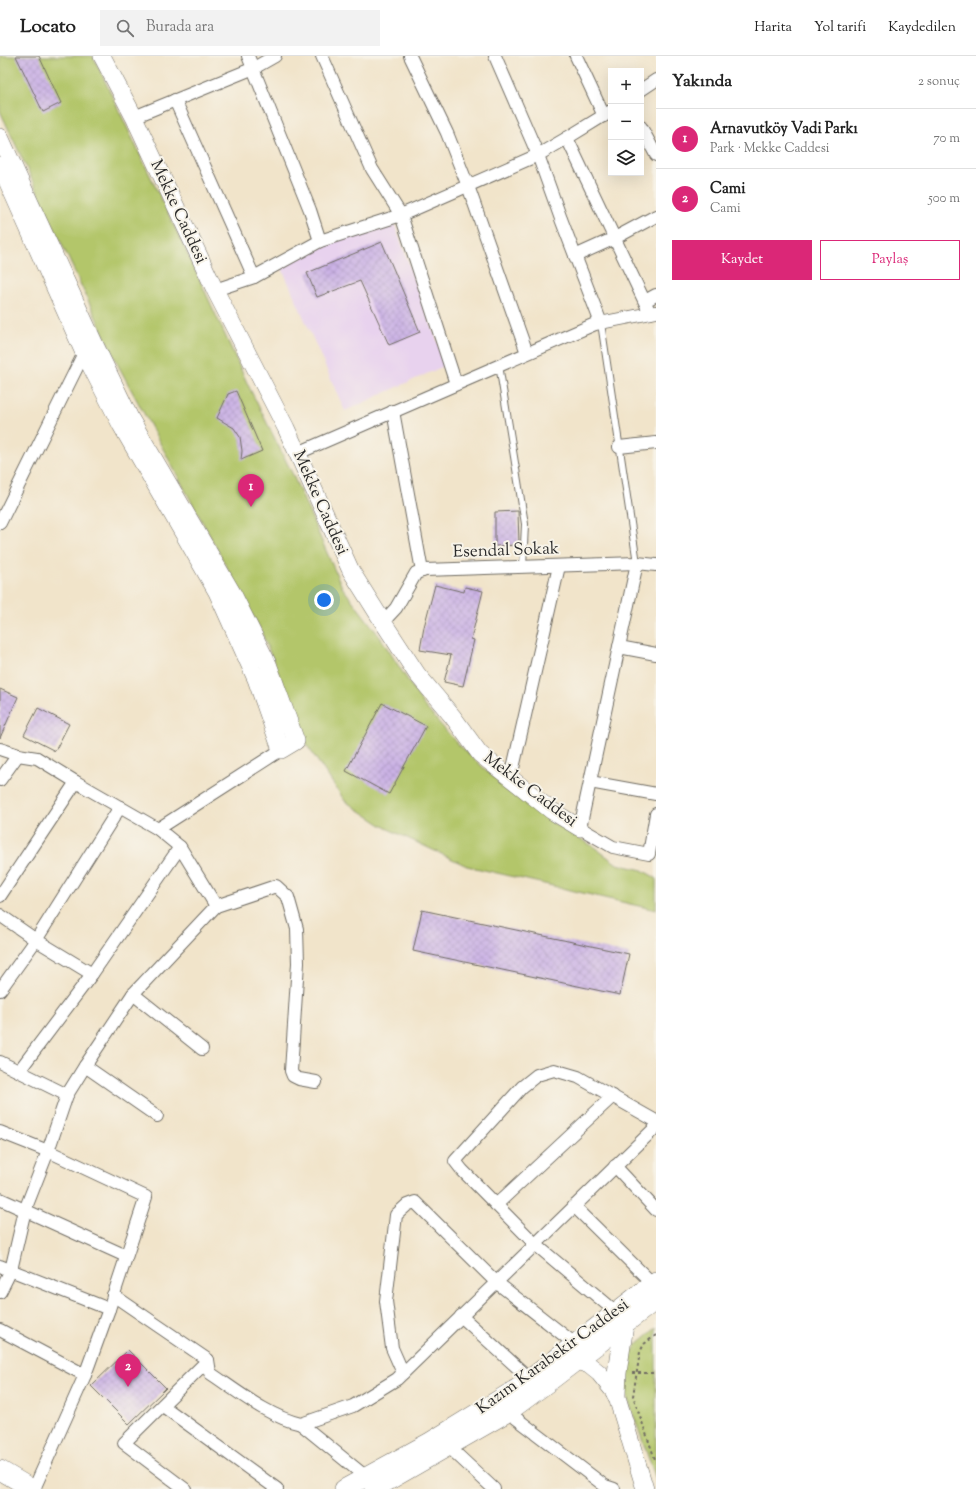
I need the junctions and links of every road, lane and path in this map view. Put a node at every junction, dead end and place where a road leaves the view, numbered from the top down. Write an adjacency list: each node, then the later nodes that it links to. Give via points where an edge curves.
1 (102, 56): 13 (main road, Mekke Caddesi)
2 (248, 56): 8 (street)
3 (275, 56): 8 (street)
4 (322, 56): 21 (street, via 372,169)
5 (410, 56): 20 (street, via 447,133)
6 (495, 56): 17 (street)
7 (576, 56): 12 (street)
8 (254, 68): 11 (street); 24 (street)
9 (656, 80): 10 (street)
10 (644, 88)
11 (175, 100): 13 (street); 26 (street)
12 (608, 113): 16 (street)
13 (134, 117): 27 (main road, Mekke Caddesi)
14 (644, 132): 18 (street)
15 (0, 137): 32 (main road)
16 (567, 138): 17 (street); 23 (street)
17 (538, 154): 20 (street); 25 (street)
18 (656, 155)
19 (2, 174): 32 (main road)
20 (468, 186): 21 (street); 33 (street)
21 (401, 215): 24 (street); 35 (street)
22 (656, 216): 23 (street)
23 (615, 238): 25 (street); 29 (street)
24 (320, 240): 26 (street)
25 (575, 256): 31 (street)
26 (254, 277): 27 (street)
27 (215, 290): 39 (main road, Mekke Caddesi)
28 (656, 295): 29 (street)
29 (645, 301): 30 (street)
30 (653, 312): 31 (street)
31 (601, 323): 33 (street); 38 (lane)
32 (90, 350): 40 (street); 51 (main road, via 121,425 217,592 256,679); 51 (main road, via 233,594 268,664 296,741)
33 (527, 353): 34 (street)
34 (499, 365): 35 (street); 45 (lane, via 525,524)
35 (456, 384): 36 (street)
36 (393, 411): 39 (street); 46 (street)
37 (656, 443): 38 (street)
38 (619, 447): 42 (lane)
39 (298, 453): 47 (main road, Mekke Caddesi, via 351,571)
40 (3, 508): 41 (street)
41 (0, 523)
42 (637, 564): 43 (street, Esendal Sokak); 44 (street, Esendal Sokak); 48 (street)
43 (656, 565)
44 (559, 566): 45 (street, Esendal Sokak); 53 (street)
45 (523, 567): 46 (street, Esendal Sokak)
46 (422, 571): 47 (street, via 416,573 396,608)
47 (382, 622): 53 (main road, Mekke Caddesi, via 417,674 480,754)
48 (619, 647): 49 (street); 56 (street)
49 (656, 654)
50 (0, 749): 52 (street)
51 (281, 750): 61 (street)
52 (18, 755): 54 (street); 55 (street, via 37,758)
53 (511, 777): 60 (main road, Mekke Caddesi, via 552,811)
54 (0, 780)
55 (76, 782): 58 (street); 63 (street)
56 (590, 782): 57 (street); 60 (street)
57 (656, 794)
58 (120, 808): 61 (street); 66 (street)
59 (656, 814): 60 (street, Mekke Caddesi, via 649,854 613,847)
60 (580, 828)
61 (158, 829): 62 (street)
62 (180, 847): 64 (street); 67 (street)
63 (0, 896)
64 (216, 906): 69 (street); 74 (street, via 276,886 288,897 297,929 298,964 291,1071 293,1076 299,1079)
65 (0, 915): 66 (street)
66 (36, 940): 67 (street); 68 (street)
67 (92, 974): 73 (street)
68 (0, 990)
69 (134, 994): 70 (street); 72 (street)
70 (202, 1049)
71 (0, 1062): 73 (street)
72 (85, 1066): 75 (street); 77 (street)
73 (19, 1071): 75 (street)
74 (316, 1082)
75 (67, 1095): 81 (street)
76 (613, 1096): 78 (street); 84 (street); 84 (street, via 578,1077 554,1070 537,1075 522,1086 455,1161)
77 (157, 1116)
78 (656, 1121)
79 (656, 1126): 82 (street)
80 (0, 1132): 81 (street)
81 (48, 1151): 87 (street); 89 (street, via 146,1197)
82 (615, 1166): 85 (street); 86 (street)
83 (0, 1199): 87 (street)
84 (496, 1205): 88 (street)
85 (654, 1205)
86 (574, 1206): 88 (street); 92 (street)
87 (25, 1210): 89 (street); 90 (street)
88 (535, 1244): 91 (street); 97 (street)
89 (126, 1256): 94 (street)
90 (5, 1268): 93 (street); 95 (street)
91 (496, 1282): 96 (street); 100 (street); 102 (street, via 416,1202 407,1205 396,1215 386,1301 392,1348)
92 (655, 1288): 97 (main road, Kazım Karabekir Caddesi)
93 (0, 1292)
94 (113, 1295): 95 (street); 101 (street)
95 (109, 1309): 105 (street)
96 (461, 1316): 102 (street); 106 (street)
97 (620, 1318): 100 (main road, Kazım Karabekir Caddesi); 107 (main road)
98 (0, 1330): 105 (street)
99 (656, 1335): 103 (path, via 644,1344 640,1352)
100 (576, 1352): 106 (main road, Kazım Karabekir Caddesi); 107 (main road, via 599,1373); 109 (main road, Kazım Karabekir Caddesi)
101 (208, 1360): 108 (street); 110 (street, via 210,1373 267,1410 290,1422)
102 (403, 1373): 110 (street, via 353,1406)
103 (637, 1373): 104 (path); 112 (path, via 633,1396)
104 (656, 1373)
105 (85, 1376): 115 (street)
106 (530, 1379): 114 (main road, Kazım Karabekir Caddesi, via 464,1422)
107 (616, 1394): 121 (main road)
108 (163, 1406): 116 (street, via 124,1443); 117 (street)
109 (508, 1412): 111 (main road, Kazım Karabekir Caddesi); 120 (street, via 606,1486)
110 (301, 1424): 114 (street)
111 (449, 1447): 114 (main road, Kazım Karabekir Caddesi); 119 (street)
112 (656, 1462)
113 (0, 1470): 115 (main road)
114 (380, 1484): 118 (main road, Kazım Karabekir Caddesi)
115 (33, 1489)
116 (185, 1489)
117 (277, 1489)
118 (344, 1489)
119 (494, 1489)
120 (614, 1489)
121 (645, 1489)

